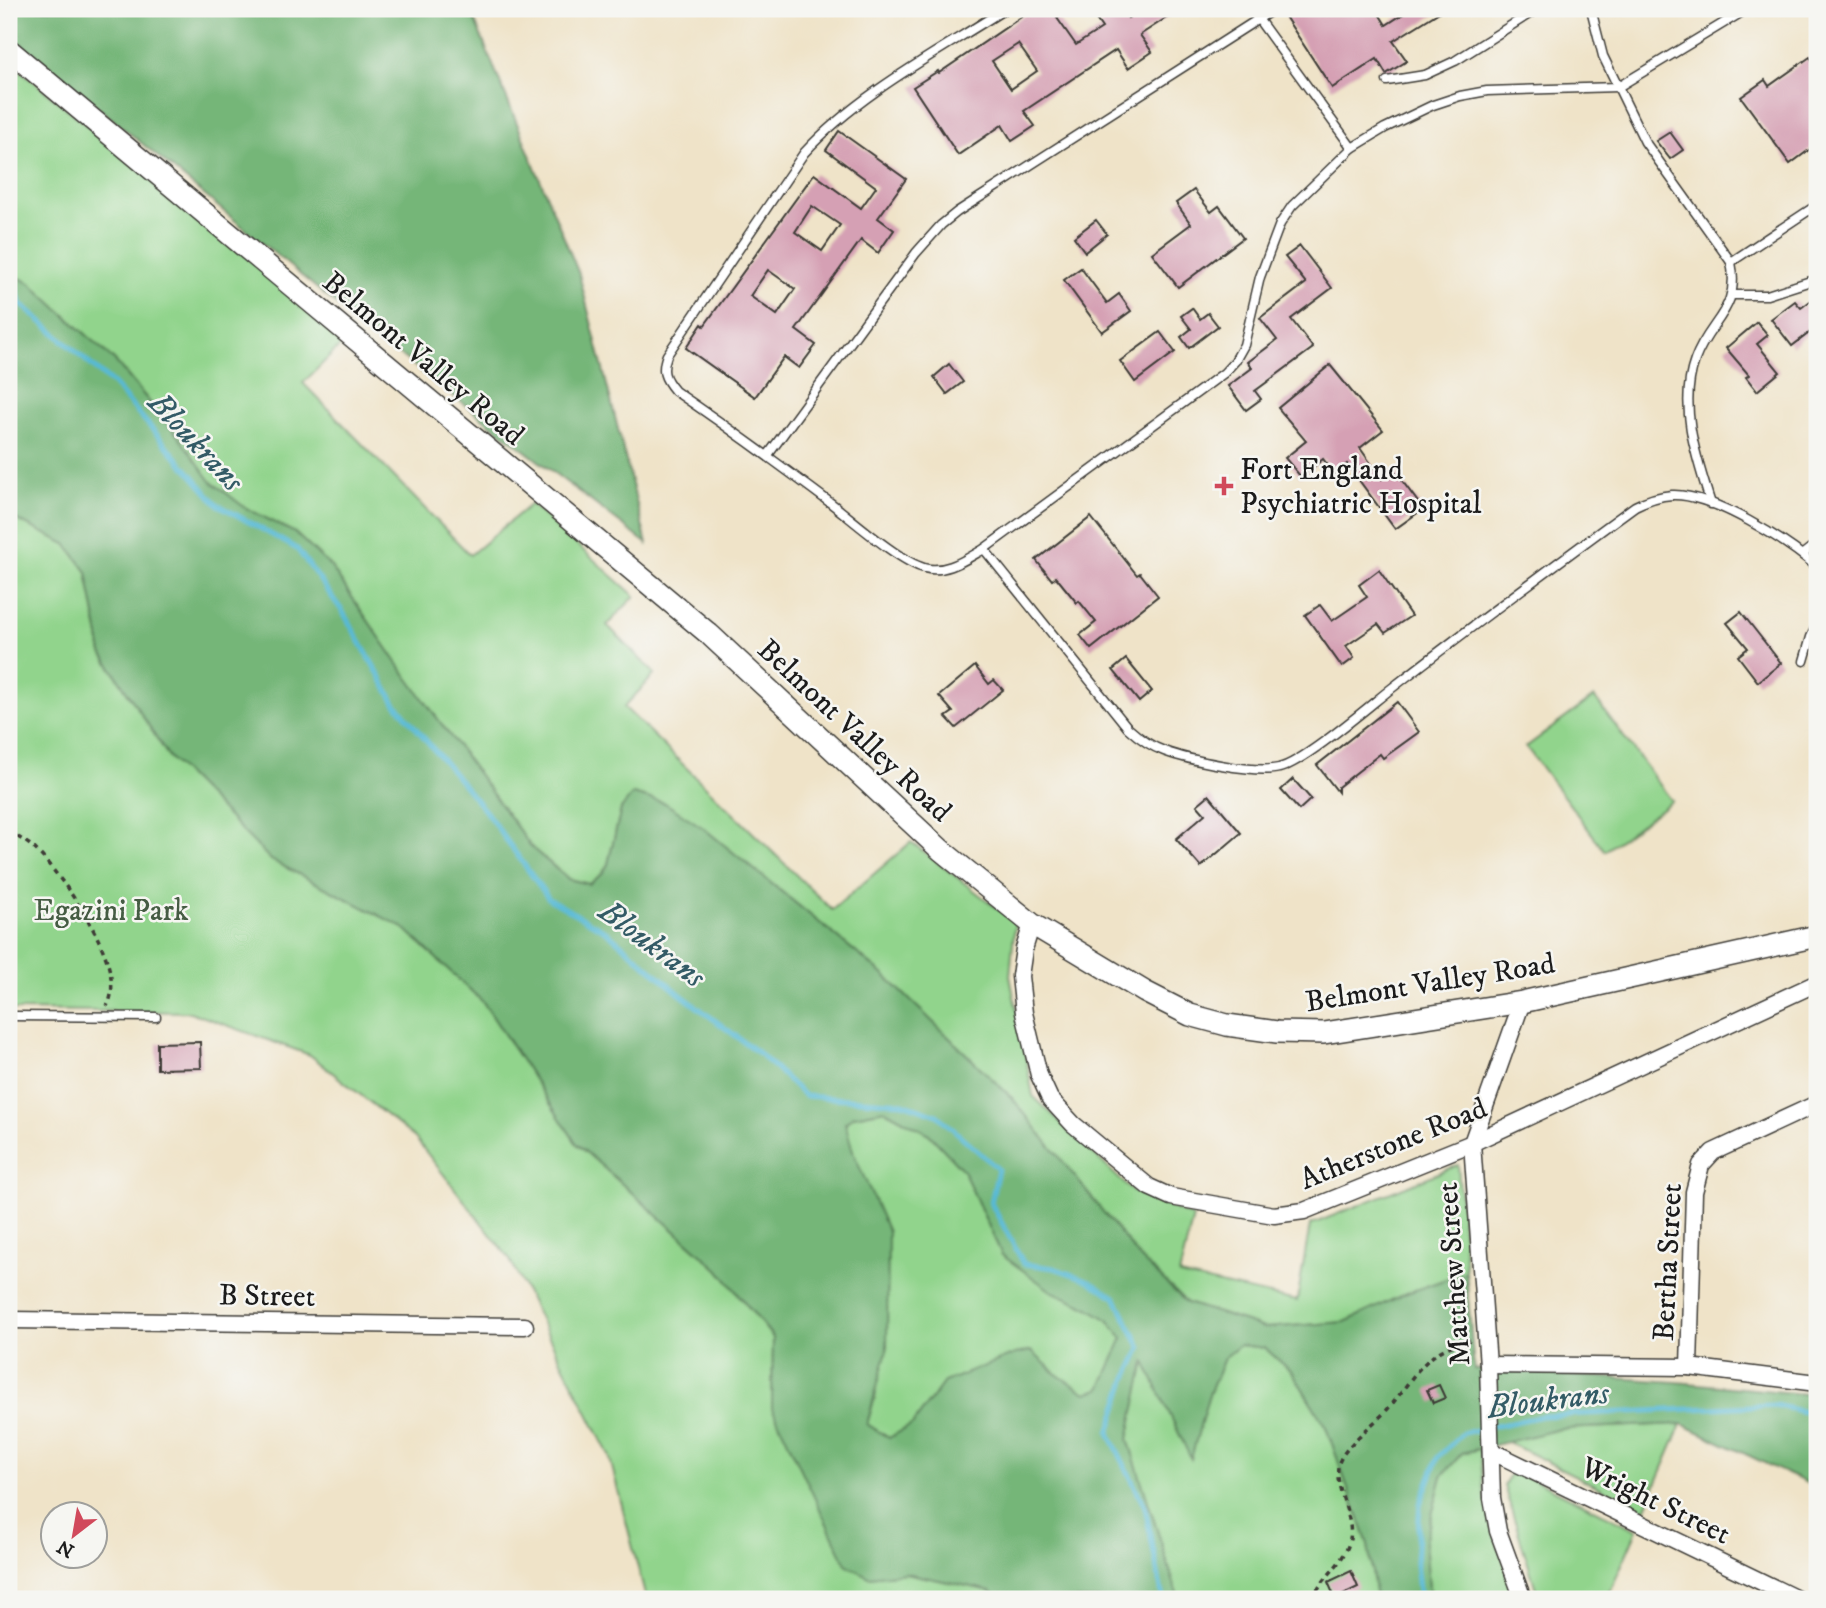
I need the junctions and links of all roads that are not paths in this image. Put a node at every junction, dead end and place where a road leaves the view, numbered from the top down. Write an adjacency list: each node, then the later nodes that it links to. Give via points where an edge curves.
1 (1005, 9): 16 (lane, via 824,132 804,153 667,355 665,378 675,390)
2 (1251, 9): 7 (lane)
3 (1274, 9): 7 (lane)
4 (1537, 9): 9 (lane, via 1455,61 1425,75)
5 (1591, 9): 10 (lane, via 1603,56)
6 (1747, 9): 10 (lane)
7 (1257, 19): 11 (lane); 16 (lane, via 941,225)
8 (9, 50): 24 (street, Belmont Valley Road, via 709,634 941,850)
9 (1387, 81)
10 (1618, 87): 11 (lane, via 1460,96 1385,128); 13 (lane, via 1645,142)
11 (1352, 148): 19 (lane, via 1292,206 1280,224 1260,277 1244,345 1224,373)
12 (1817, 205): 13 (lane)
13 (1731, 262): 15 (lane)
14 (1817, 279): 15 (lane, via 1767,295)
15 (1732, 295): 17 (lane, via 1727,310 1702,344 1690,382 1692,437)
16 (768, 455): 19 (lane, via 924,568 950,567)
17 (1711, 504): 19 (lane, via 1674,495 1635,506 1319,744 1282,768 1261,770 1165,752 1143,741); 20 (lane, via 1750,521)
18 (1817, 543): 20 (lane)
19 (984, 549)
20 (1803, 554): 21 (lane)
21 (1817, 567)
22 (1817, 625): 23 (lane)
23 (1804, 661)
24 (1032, 924): 27 (street, Belmont Valley Road, via 1144,992 1190,1015 1227,1025 1324,1033); 31 (street, Atherstone Road, via 1020,976 1024,1013 1050,1099 1149,1187 1171,1197 1215,1206 1274,1215 1304,1211)
25 (1817, 936): 27 (street, Belmont Valley Road)
26 (1817, 983): 31 (street, Atherstone Road)
27 (1522, 1002): 31 (street, Matthew Street)
28 (9, 1016): 29 (lane)
29 (156, 1017)
30 (1817, 1108): 35 (street, Bertha Street, via 1810,1107 1713,1152 1701,1165 1694,1192)
31 (1472, 1143): 34 (street, Matthew Street)
32 (9, 1320): 33 (street, B Street)
33 (525, 1326)
34 (1488, 1365): 35 (street); 37 (street, Matthew Street)
35 (1689, 1367): 36 (street)
36 (1817, 1383)
37 (1491, 1438): 38 (street, Matthew Street, via 1492,1498 1498,1531); 39 (street, Wright Street)
38 (1523, 1599)
39 (1797, 1599)

